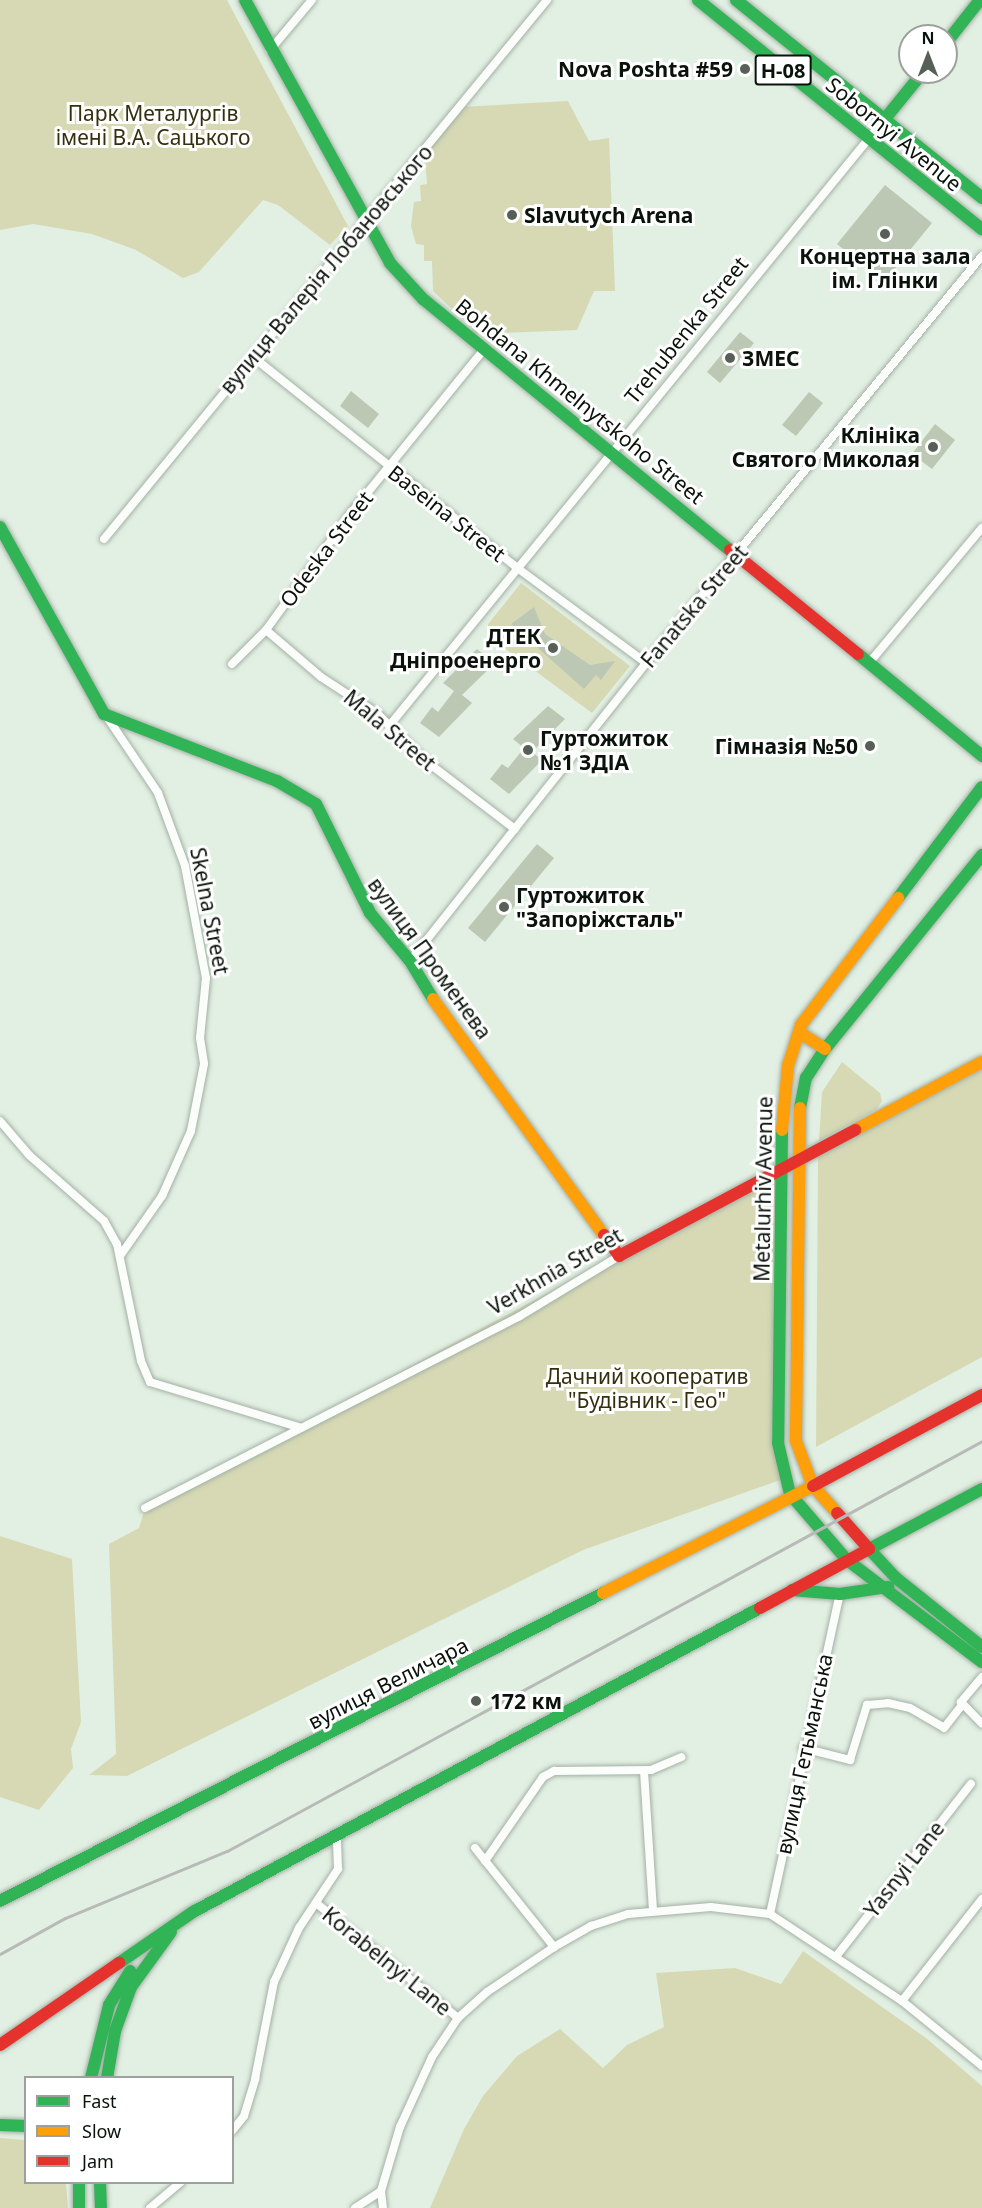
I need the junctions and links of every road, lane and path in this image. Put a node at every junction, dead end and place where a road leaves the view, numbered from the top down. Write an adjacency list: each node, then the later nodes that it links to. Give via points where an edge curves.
1 (245, 0): 8 (main road, Bohdana Khmelnytskoho Street)
2 (312, 0): 8 (street)
3 (547, 0): 13 (street, вулиця Валерія Лобановського)
4 (698, 0): 11 (main road, Sobornyi Avenue / Н-08)
5 (736, 0): 10 (main road, Sobornyi Avenue / Н-08)
6 (980, 0): 7 (main road)
7 (958, 28)
8 (270, 50): 13 (main road, Bohdana Khmelnytskoho Street)
9 (913, 84): 10 (main road, Trehubenka Street)
10 (884, 120): 11 (street, Trehubenka Street); 12 (main road, Sobornyi Avenue / Н-08)
11 (869, 140): 14 (main road, Sobornyi Avenue / Н-08); 18 (street, Trehubenka Street)
12 (982, 198)
13 (365, 224): 16 (main road, Bohdana Khmelnytskoho Street, via 390,263 423,298); 17 (street, вулиця Валерія Лобановського)
14 (982, 230)
15 (982, 256): 23 (street, Fanatska Street)
16 (484, 348): 18 (main road, Bohdana Khmelnytskoho Street); 19 (street, Odeska Street)
17 (253, 357): 19 (street, Baseina Street); 22 (street, вулиця Валерія Лобановського)
18 (612, 452): 23 (main road, Bohdana Khmelnytskoho Street); 24 (street, Trehubenka Street)
19 (389, 466): 24 (street, Baseina Street); 25 (street, Odeska Street)
20 (0, 527): 29 (main road, Skelna Street)
21 (982, 528): 27 (street)
22 (104, 539)
23 (736, 554): 26 (street, Fanatska Street); 27 (main road, Bohdana Khmelnytskoho Street)
24 (516, 567): 26 (street, Baseina Street); 30 (street, Trehubenka Street)
25 (266, 630): 28 (street, Odeska Street); 30 (street, Mala Street)
26 (646, 663): 33 (street, Fanatska Street)
27 (869, 663): 31 (main road, Bohdana Khmelnytskoho Street)
28 (232, 664)
29 (105, 714): 35 (main road, вулиця Променева, via 277,781 315,804 358,894); 42 (street, Skelna Street, via 158,793 185,866 206,978 200,1038 204,1064 191,1131 162,1196)
30 (389, 726): 33 (street, Mala Street, via 422,758)
31 (982, 756)
32 (982, 787): 36 (main road, Metalurhiv Avenue)
33 (514, 829): 35 (street, Fanatska Street)
34 (982, 855): 37 (main road, Metalurhiv Avenue)
35 (410, 961): 43 (main road, вулиця Променева, via 420,981)
36 (798, 1032): 37 (main road); 41 (main road, Metalurhiv Avenue, via 782,1109)
37 (825, 1049): 40 (main road, Metalurhiv Avenue, via 806,1078 800,1108)
38 (982, 1062): 40 (main road, Verkhnia Street)
39 (0, 1121): 42 (street, via 29,1155 104,1221)
40 (799, 1158): 41 (main road, Verkhnia Street); 46 (main road, Metalurhiv Avenue, via 796,1441)
41 (782, 1168): 43 (main road, Verkhnia Street); 48 (main road, Metalurhiv Avenue, via 778,1443 783,1479)
42 (120, 1256): 45 (street, via 141,1361 150,1382)
43 (619, 1256): 45 (street, Verkhnia Street, via 519,1316)
44 (982, 1395): 46 (main road)
45 (301, 1428): 49 (street, Verkhnia Street)
46 (813, 1486): 48 (main road, вулиця Величара); 50 (main road, Metalurhiv Avenue)
47 (982, 1489): 50 (main road)
48 (793, 1499): 51 (main road, Metalurhiv Avenue); 69 (main road, вулиця Величара)
49 (145, 1508)
50 (869, 1549): 51 (main road); 52 (main road, Metalurhiv Avenue)
51 (847, 1560): 53 (main road, Metalurhiv Avenue); 54 (main road)
52 (896, 1578): 53 (main road); 56 (main road, Metalurhiv Avenue)
53 (885, 1589): 55 (main road); 57 (main road, Metalurhiv Avenue)
54 (792, 1590): 55 (main road); 65 (main road)
55 (840, 1594): 61 (street, вулиця Гетьманська)
56 (982, 1647)
57 (982, 1662)
58 (982, 1677): 59 (street)
59 (961, 1706): 60 (street); 61 (street, via 944,1728 910,1708 888,1703 867,1705 850,1760)
60 (982, 1724)
61 (803, 1748): 73 (street, вулиця Гетьманська)
62 (681, 1757): 63 (street)
63 (644, 1771): 67 (street, via 554,1771 543,1777); 71 (street)
64 (971, 1784): 76 (street, Yasnyi Lane)
65 (338, 1834): 70 (street, via 338,1869); 72 (main road)
66 (476, 1848): 67 (street)
67 (485, 1861): 75 (street)
68 (982, 1899): 77 (street)
69 (0, 1901)
70 (316, 1903): 78 (street, Korabelnyi Lane); 85 (street, via 273,1982 255,2079 244,2116)
71 (652, 1909): 73 (street, via 711,1907); 75 (street, via 610,1919)
72 (193, 1912): 74 (main road); 79 (main road)
73 (770, 1914): 76 (street)
74 (163, 1940): 81 (main road, via 134,1965 109,2005); 82 (main road, via 123,2007)
75 (554, 1947): 78 (street, via 487,1992)
76 (838, 1954): 77 (street)
77 (902, 2001): 80 (street)
78 (458, 2018): 89 (street, via 422,2076 400,2127)
79 (0, 2045)
80 (982, 2066)
81 (91, 2076)
82 (107, 2076)
83 (0, 2124): 84 (main road)
84 (24, 2126)
85 (234, 2128)
86 (79, 2184): 90 (main road)
87 (100, 2184): 91 (main road)
88 (179, 2184): 92 (street)
89 (381, 2191): 93 (street); 94 (street)
90 (79, 2208)
91 (101, 2208)
92 (150, 2208)
93 (355, 2208)
94 (383, 2208)

